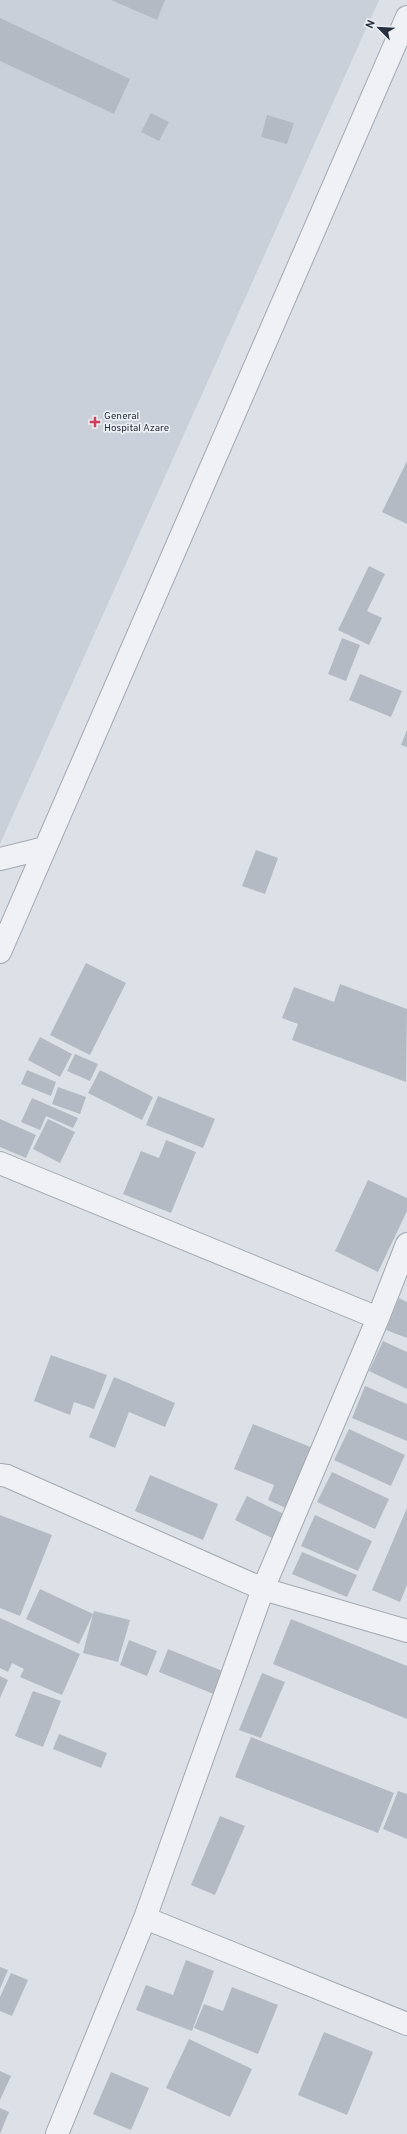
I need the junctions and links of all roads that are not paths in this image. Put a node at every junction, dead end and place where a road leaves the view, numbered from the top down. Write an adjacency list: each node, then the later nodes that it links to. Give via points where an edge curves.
1 (407, 17): 2 (street)
2 (45, 848): 3 (street); 4 (street)
3 (0, 859)
4 (0, 952)
5 (0, 1163): 7 (street)
6 (407, 1244): 7 (street)
7 (378, 1318): 9 (street)
8 (0, 1475): 9 (street)
9 (264, 1589): 10 (street); 11 (street)
10 (407, 1631)
11 (145, 1918): 12 (street); 13 (street)
12 (407, 2024)
13 (57, 2134)

